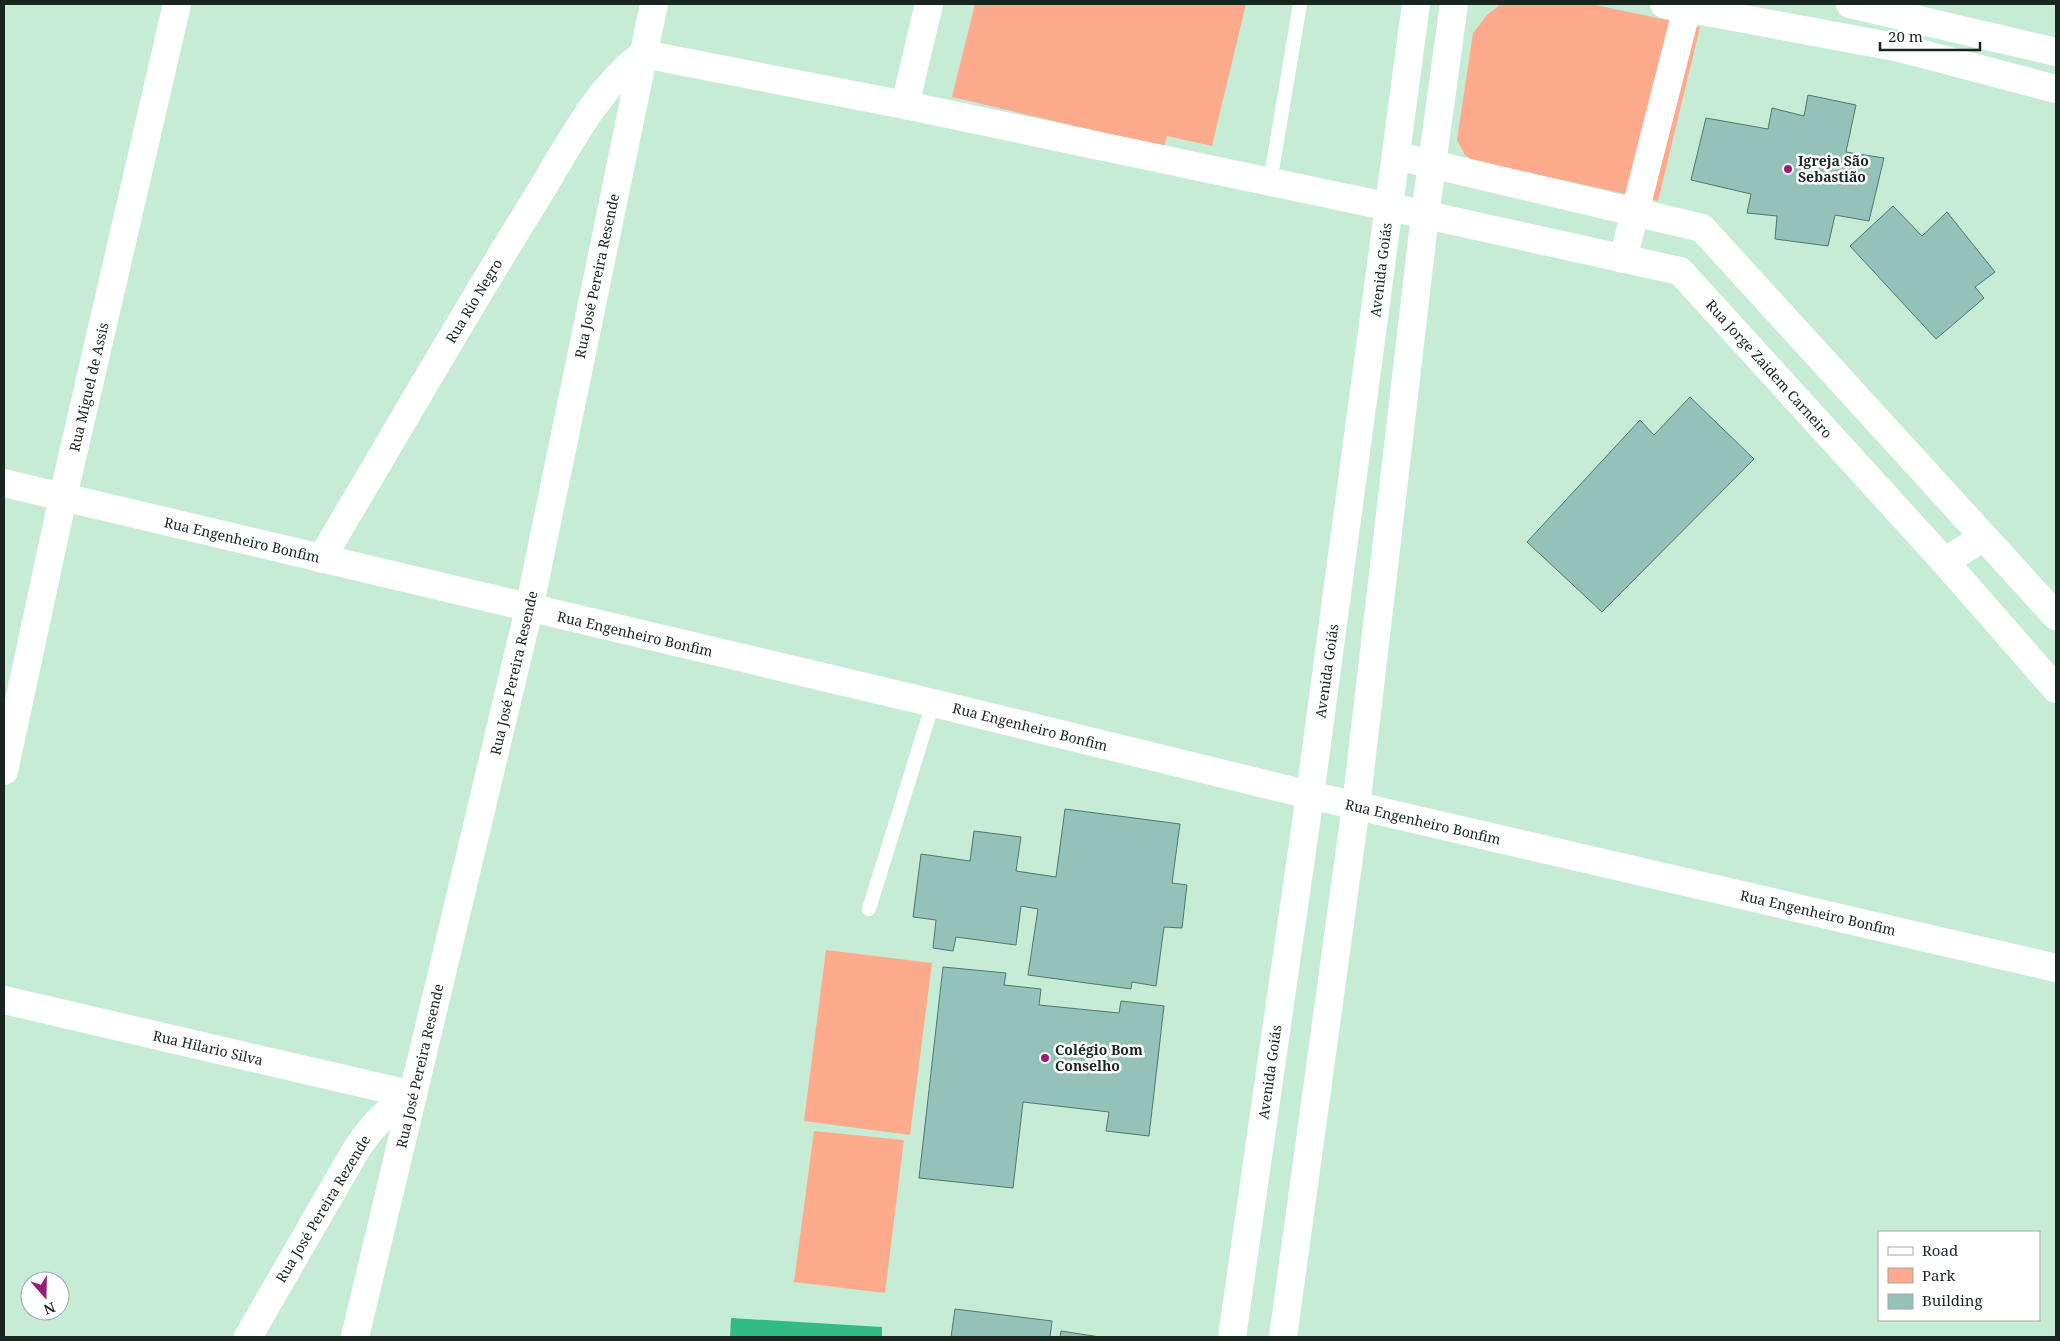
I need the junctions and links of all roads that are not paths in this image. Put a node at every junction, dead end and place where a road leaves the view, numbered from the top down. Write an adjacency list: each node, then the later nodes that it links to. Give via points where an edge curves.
1 (177, 4): 23 (street, Rua Miguel de Assis)
2 (654, 4): 12 (street, Rua José Pereira Resende)
3 (928, 4): 14 (street)
4 (1300, 4): 17 (lane)
5 (1416, 4): 15 (street, Avenida Goiás)
6 (1454, 4): 16 (street)
7 (1850, 4): 9 (street)
8 (1680, 5): 10 (street); 19 (street)
9 (1911, 11): 10 (lane); 11 (street)
10 (1900, 48): 13 (street)
11 (2056, 52)
12 (643, 54): 14 (street, Rua Jorge Zaidem Carneiro); 25 (street, Rua Rio Negro, via 626,67 593,108); 27 (street, Rua José Pereira Resende)
13 (2056, 89)
14 (905, 106): 17 (street, Rua Jorge Zaidem Carneiro)
15 (1397, 156): 16 (street); 18 (street, Avenida Goiás)
16 (1432, 163): 19 (street); 20 (street)
17 (1270, 182): 18 (street, Rua Jorge Zaidem Carneiro)
18 (1390, 207): 20 (street, Rua Jorge Zaidem Carneiro); 32 (street, Avenida Goiás)
19 (1634, 212): 21 (street); 24 (street, via 1702,228)
20 (1425, 215): 21 (street, Rua Jorge Zaidem Carneiro); 33 (street)
21 (1623, 259): 26 (street, Rua Jorge Zaidem Carneiro, via 1680,271)
22 (4, 483): 23 (street, Rua Engenheiro Bonfim)
23 (63, 497): 25 (street, Rua Engenheiro Bonfim); 31 (street, Rua Miguel de Assis)
24 (1983, 537): 26 (street); 28 (street)
25 (321, 559): 27 (street, Rua Engenheiro Bonfim)
26 (1945, 562): 29 (street, Rua Jorge Zaidem Carneiro)
27 (530, 608): 30 (street, Rua Engenheiro Bonfim); 37 (street, Rua José Pereira Resende)
28 (2056, 616)
29 (2056, 689)
30 (933, 703): 32 (street, Rua Engenheiro Bonfim); 34 (lane)
31 (4, 771)
32 (1310, 796): 33 (street, Rua Engenheiro Bonfim); 40 (street, Avenida Goiás)
33 (1356, 806): 35 (street, Rua Engenheiro Bonfim); 41 (street)
34 (869, 909)
35 (2056, 968)
36 (4, 1000): 37 (street, Rua Hilario Silva)
37 (412, 1095): 38 (street, Rua José Pereira Rezende, via 394,1105 375,1123 356,1150); 39 (street, Rua José Pereira Resende)
38 (248, 1337)
39 (355, 1337)
40 (1232, 1337)
41 (1283, 1337)

